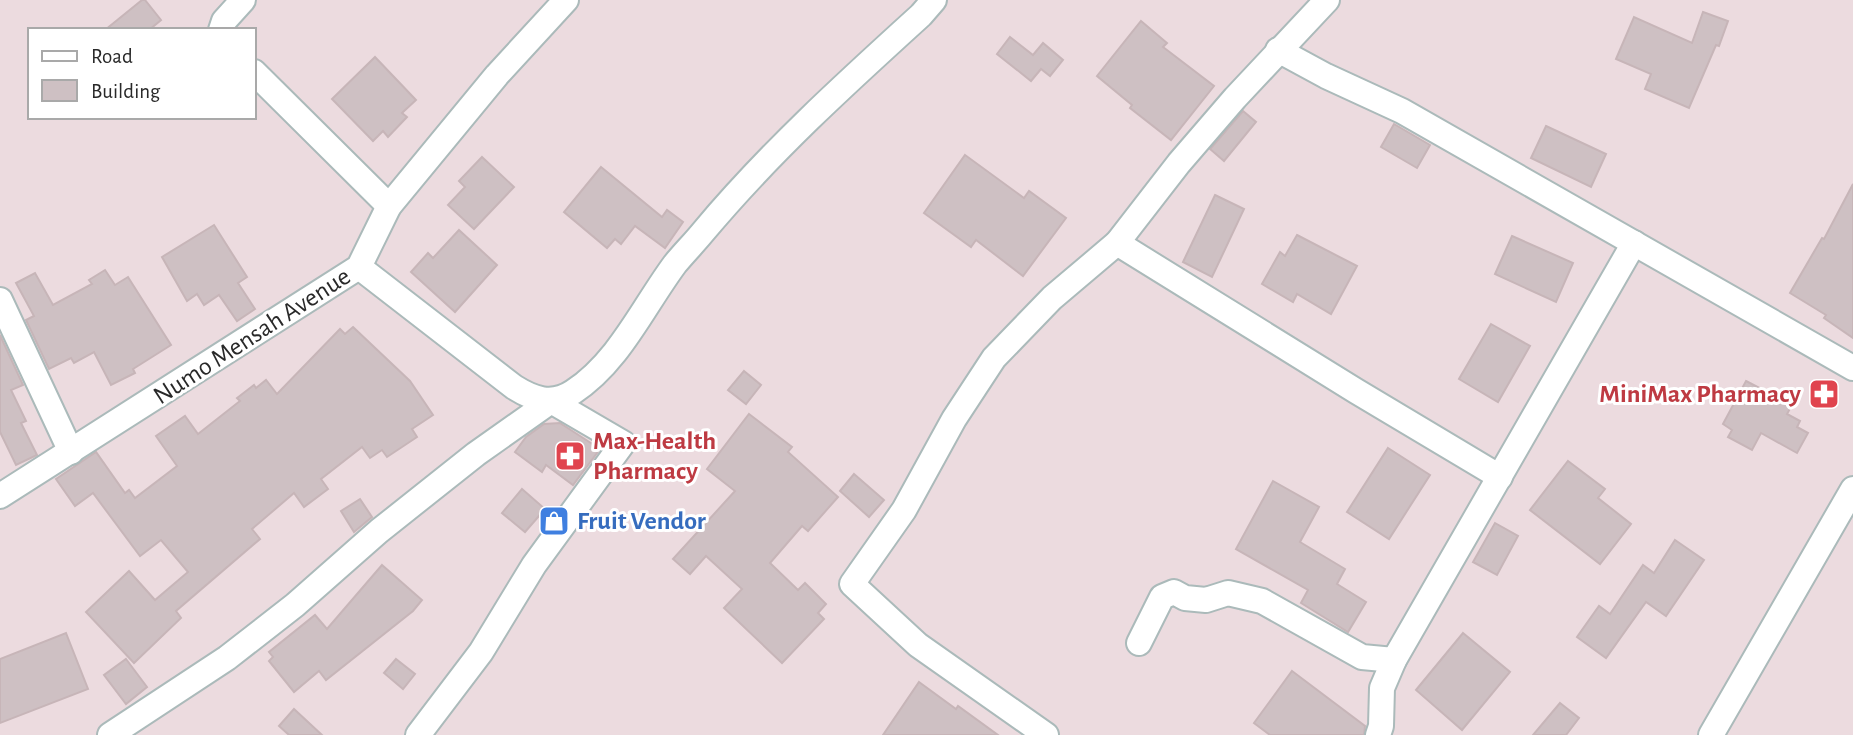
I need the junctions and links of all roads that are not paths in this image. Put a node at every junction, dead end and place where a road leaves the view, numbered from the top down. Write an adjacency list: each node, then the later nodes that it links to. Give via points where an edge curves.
1 (243, 0): 5 (street)
2 (566, 0): 8 (street, Numo Mensah Avenue)
3 (934, 0): 14 (street, via 801,125 730,200 675,265 591,379)
4 (1327, 0): 6 (street)
5 (222, 28)
6 (1278, 50): 9 (street, via 1179,163); 10 (street, via 1402,111)
7 (256, 74): 8 (street)
8 (389, 206): 11 (street, Numo Mensah Avenue)
9 (1117, 243): 16 (street); 23 (street, via 1052,298 994,358 904,510 852,584 918,645)
10 (1634, 243): 13 (street); 16 (street)
11 (359, 267): 14 (street, via 514,387 532,398); 15 (street, Numo Mensah Avenue)
12 (0, 300): 15 (street)
13 (1853, 368)
14 (551, 401): 21 (street, via 454,471 228,658); 22 (street, via 623,443 534,565 481,652)
15 (71, 452): 18 (street, Numo Mensah Avenue)
16 (1500, 477): 20 (street)
17 (1853, 489): 25 (street)
18 (0, 495)
19 (1139, 643): 20 (street, via 1167,594 1206,600 1228,593 1262,601 1362,657)
20 (1394, 660): 24 (street, via 1382,688)
21 (110, 735)
22 (418, 735)
23 (1046, 735)
24 (1378, 735)
25 (1711, 735)

